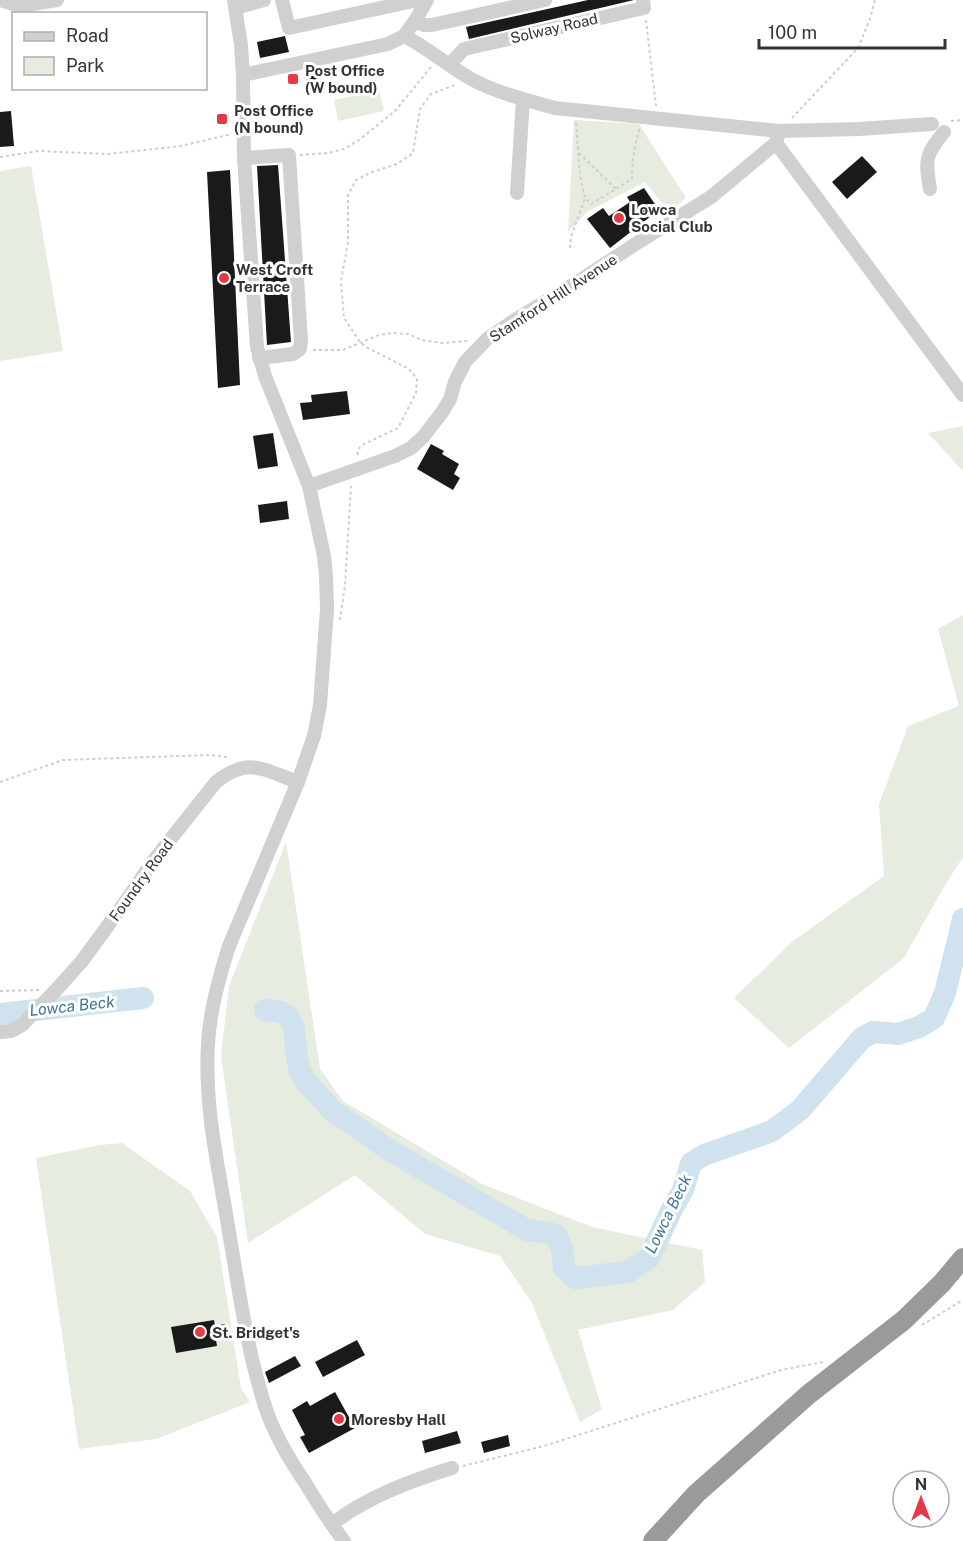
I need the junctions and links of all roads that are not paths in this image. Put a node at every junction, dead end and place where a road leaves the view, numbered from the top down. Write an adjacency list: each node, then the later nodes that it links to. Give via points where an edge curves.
1 (0, 0): 2 (street, via 20,6)
2 (57, 0)
3 (264, 0): 8 (street)
4 (282, 0): 5 (street, via 288,28)
5 (418, 0)
6 (427, 0): 10 (street)
7 (545, 0): 10 (street, via 432,26)
8 (235, 4): 13 (street)
9 (644, 4): 12 (street, Solway Road, via 464,49)
10 (415, 21): 11 (street)
11 (404, 36): 12 (street); 13 (street, via 388,44)
12 (450, 64): 14 (street, via 486,86)
13 (243, 75): 16 (street)
14 (523, 99): 15 (street, via 555,108); 18 (street)
15 (778, 137): 17 (street, via 859,129 938,128 928,154); 20 (street); 21 (street, Stamford Hill Avenue, via 711,197 487,339 465,362 443,411 411,448)
16 (244, 158): 19 (street); 19 (street, via 289,155 300,349 293,354)
17 (930, 189)
18 (517, 193)
19 (259, 358): 21 (street)
20 (963, 396)
21 (309, 486): 22 (street, via 324,556 327,609 318,720)
22 (298, 782): 23 (street, Foundry Road, via 244,767 216,782 82,961 22,1025); 26 (street, via 220,974 208,1043 208,1096 244,1317 267,1413 290,1459)
23 (0, 1032)
24 (963, 1258): 28 (highway, via 901,1323 792,1409 696,1494)
25 (452, 1468): 26 (street, via 386,1492)
26 (332, 1524): 27 (street)
27 (344, 1541)
28 (652, 1541)

